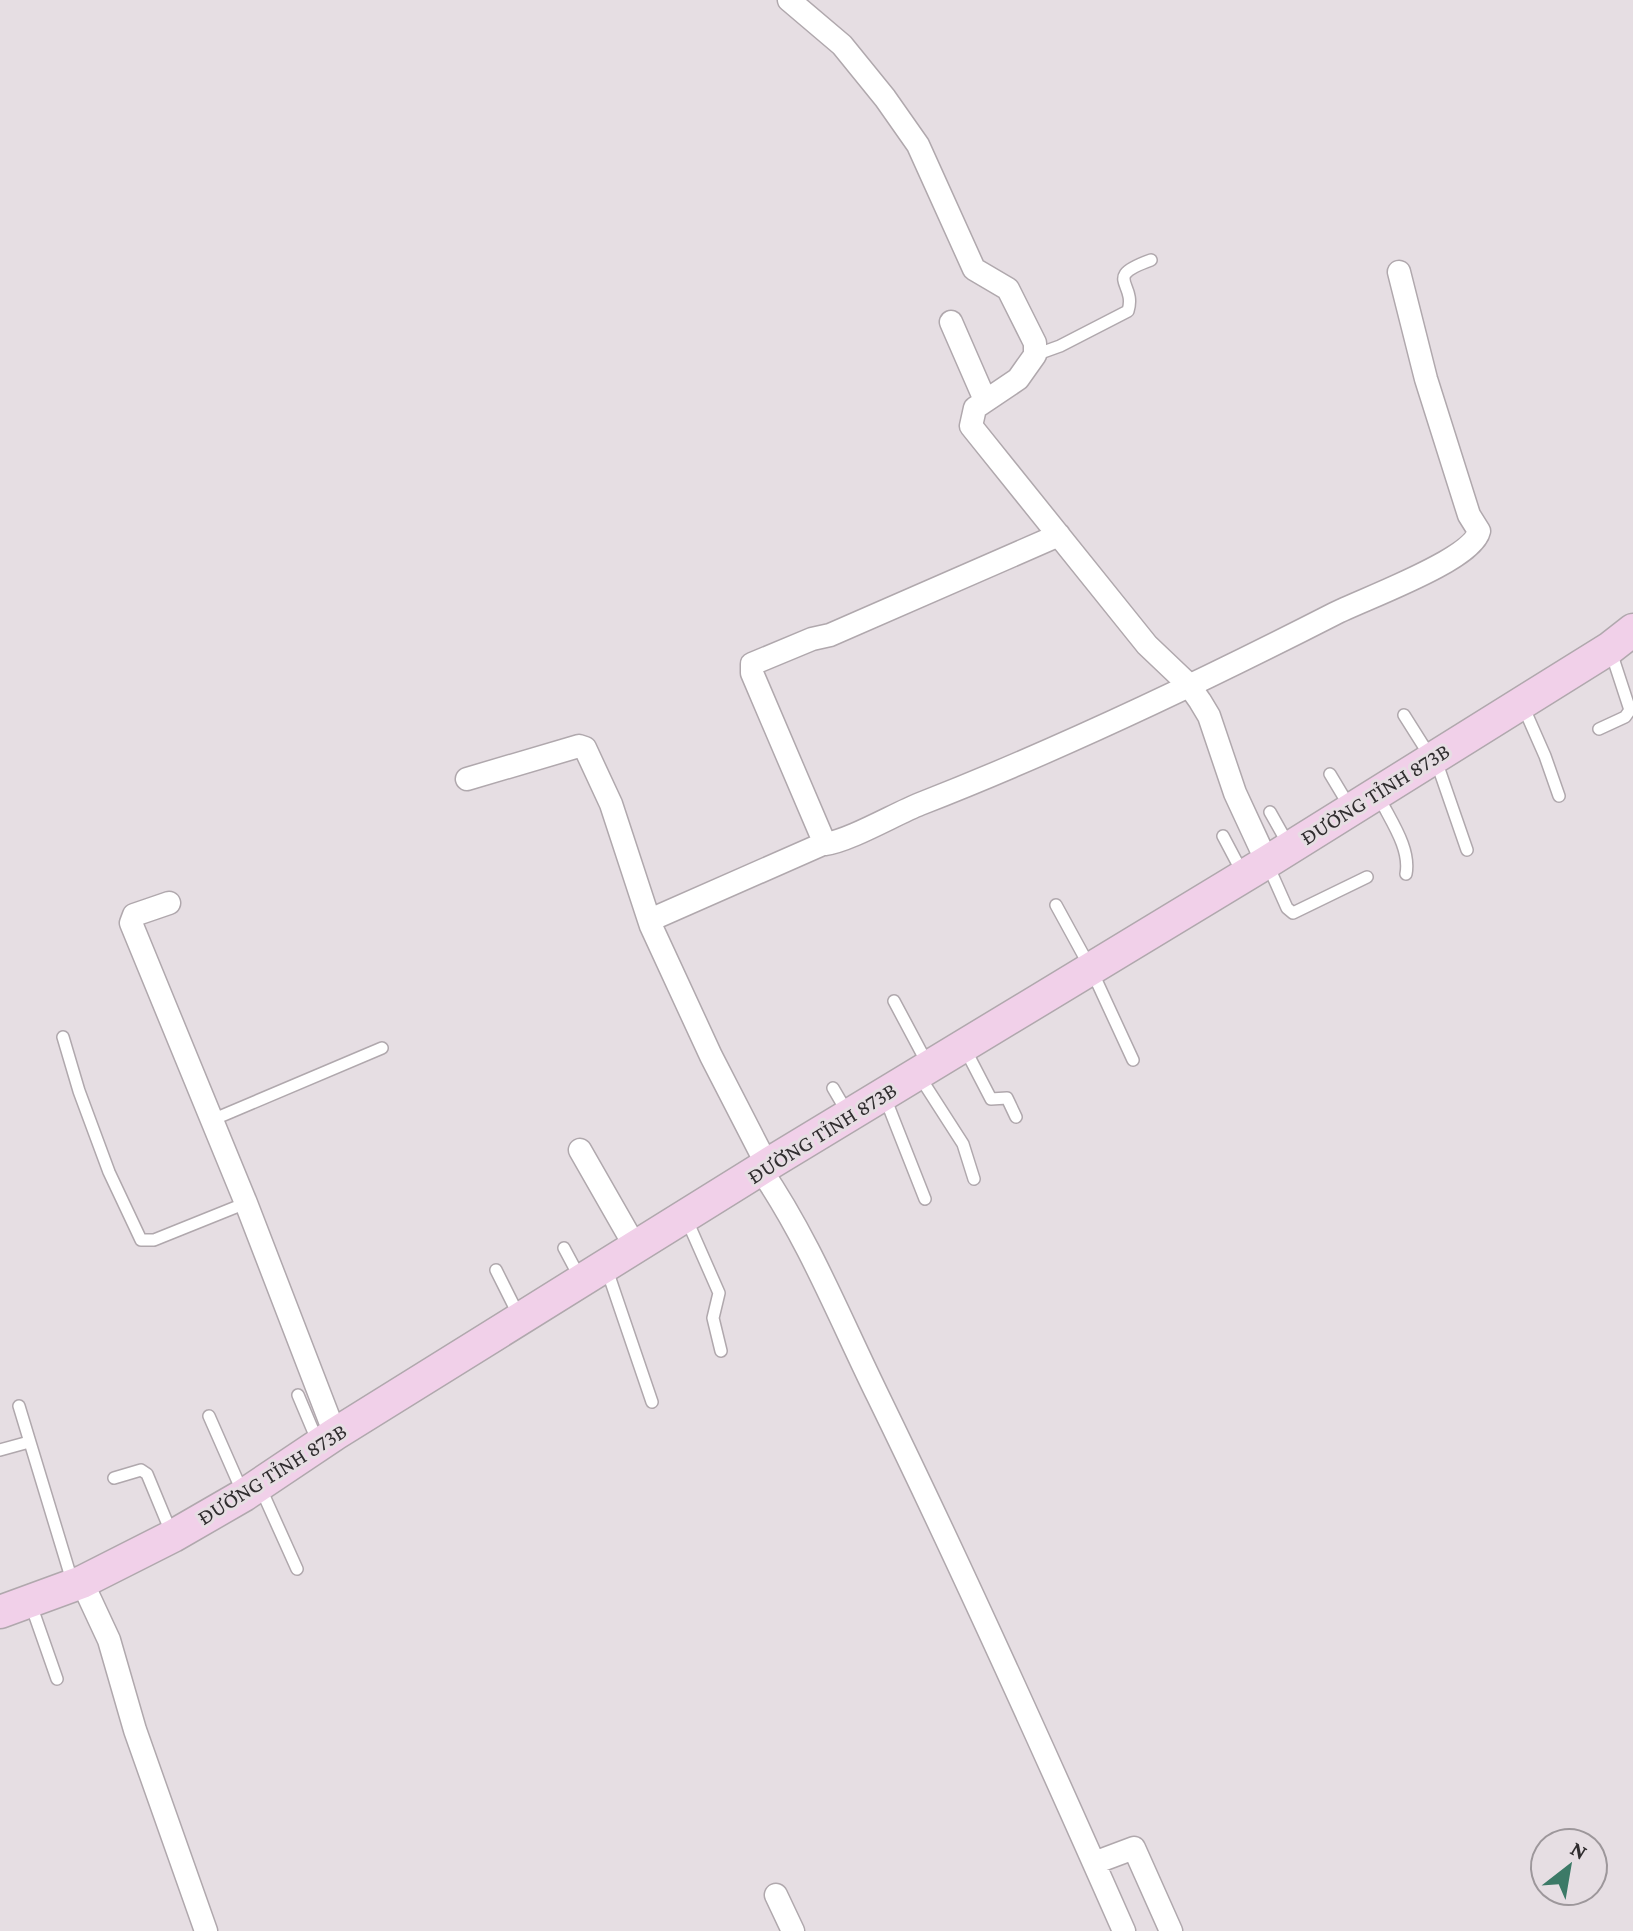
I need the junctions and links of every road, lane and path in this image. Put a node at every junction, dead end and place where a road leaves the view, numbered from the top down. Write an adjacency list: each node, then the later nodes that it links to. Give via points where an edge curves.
1 (789, 0): 5 (street, via 842,45 918,145 974,269 1008,289 1035,343)
2 (1151, 260): 5 (lane, via 1124,275 1128,311)
3 (1399, 272): 9 (street, via 1426,379 1479,536 1470,547 1395,587)
4 (951, 322): 6 (street)
5 (1035, 355): 6 (street, via 1018,379)
6 (985, 400): 7 (street, via 975,408 971,426)
7 (1059, 535): 9 (street, via 1147,645); 20 (street, via 752,664)
8 (1621, 639): 10 (main road, ĐƯỜNG TỈNH 873B); 12 (lane, via 1630,710)
9 (1188, 684): 20 (street, via 1008,770); 22 (street, via 1209,716 1235,793)
10 (1521, 702): 13 (main road, ĐƯỜNG TỈNH 873B); 16 (lane)
11 (1404, 715): 13 (lane)
12 (1599, 729)
13 (1433, 758): 17 (main road, ĐƯỜNG TỈNH 873B); 21 (lane)
14 (1330, 774): 17 (lane)
15 (467, 779): 27 (street, via 585,748 611,804)
16 (1559, 796)
17 (1364, 801): 22 (main road, ĐƯỜNG TỈNH 873B); 23 (lane, via 1402,844)
18 (1270, 812): 22 (lane)
19 (1223, 836): 22 (lane)
20 (825, 843): 27 (street)
21 (1467, 850)
22 (1267, 862): 24 (lane, via 1293,913); 28 (main road, ĐƯỜNG TỈNH 873B)
23 (1406, 874)
24 (1367, 877)
25 (169, 903): 37 (street, via 134,915 131,923)
26 (1056, 905): 28 (lane)
27 (650, 920): 39 (street)
28 (1091, 969): 31 (main road, ĐƯỜNG TỈNH 873B); 33 (lane)
29 (894, 1001): 34 (lane)
30 (63, 1037): 42 (lane, via 109,1172 141,1240 154,1240)
31 (963, 1046): 34 (main road, ĐƯỜNG TỈNH 873B); 36 (lane, via 991,1099 1007,1098)
32 (382, 1048): 37 (lane)
33 (1133, 1060)
34 (923, 1070): 35 (main road, ĐƯỜNG TỈNH 873B); 40 (lane, via 963,1144)
35 (884, 1094): 39 (main road, ĐƯỜNG TỈNH 873B, via 841,1102); 41 (lane)
36 (1016, 1117)
37 (212, 1120): 42 (street)
38 (580, 1150): 45 (street)
39 (769, 1176): 43 (main road, ĐƯỜNG TỈNH 873B); 64 (street, via 905,1451)
40 (974, 1179)
41 (925, 1199)
42 (246, 1203): 54 (street)
43 (686, 1217): 45 (main road, ĐƯỜNG TỈNH 873B); 49 (lane, via 719,1293 713,1318)
44 (564, 1248): 47 (lane)
45 (636, 1248): 47 (main road, ĐƯỜNG TỈNH 873B)
46 (496, 1270): 48 (lane)
47 (594, 1274): 48 (main road, ĐƯỜNG TỈNH 873B); 51 (lane)
48 (521, 1320): 54 (main road, ĐƯỜNG TỈNH 873B)
49 (721, 1351)
50 (298, 1395): 54 (lane)
51 (652, 1402)
52 (19, 1406): 55 (lane)
53 (209, 1416): 58 (lane)
54 (327, 1439): 58 (main road, ĐƯỜNG TỈNH 873B)
55 (29, 1442): 56 (lane); 61 (lane)
56 (0, 1450)
57 (114, 1478): 59 (lane, via 141,1470 147,1474)
58 (251, 1490): 59 (main road, ĐƯỜNG TỈNH 873B); 60 (lane, via 283,1534)
59 (173, 1536): 61 (main road, ĐƯỜNG TỈNH 873B)
60 (297, 1569)
61 (83, 1591): 62 (main road, ĐƯỜNG TỈNH 873B); 66 (street, via 109,1640)
62 (15, 1607): 63 (lane)
63 (57, 1679)
64 (1094, 1863): 68 (street); 69 (street, via 1134,1848)
65 (776, 1895): 67 (street)
66 (206, 1931)
67 (793, 1931)
68 (1124, 1931)
69 (1171, 1931)

